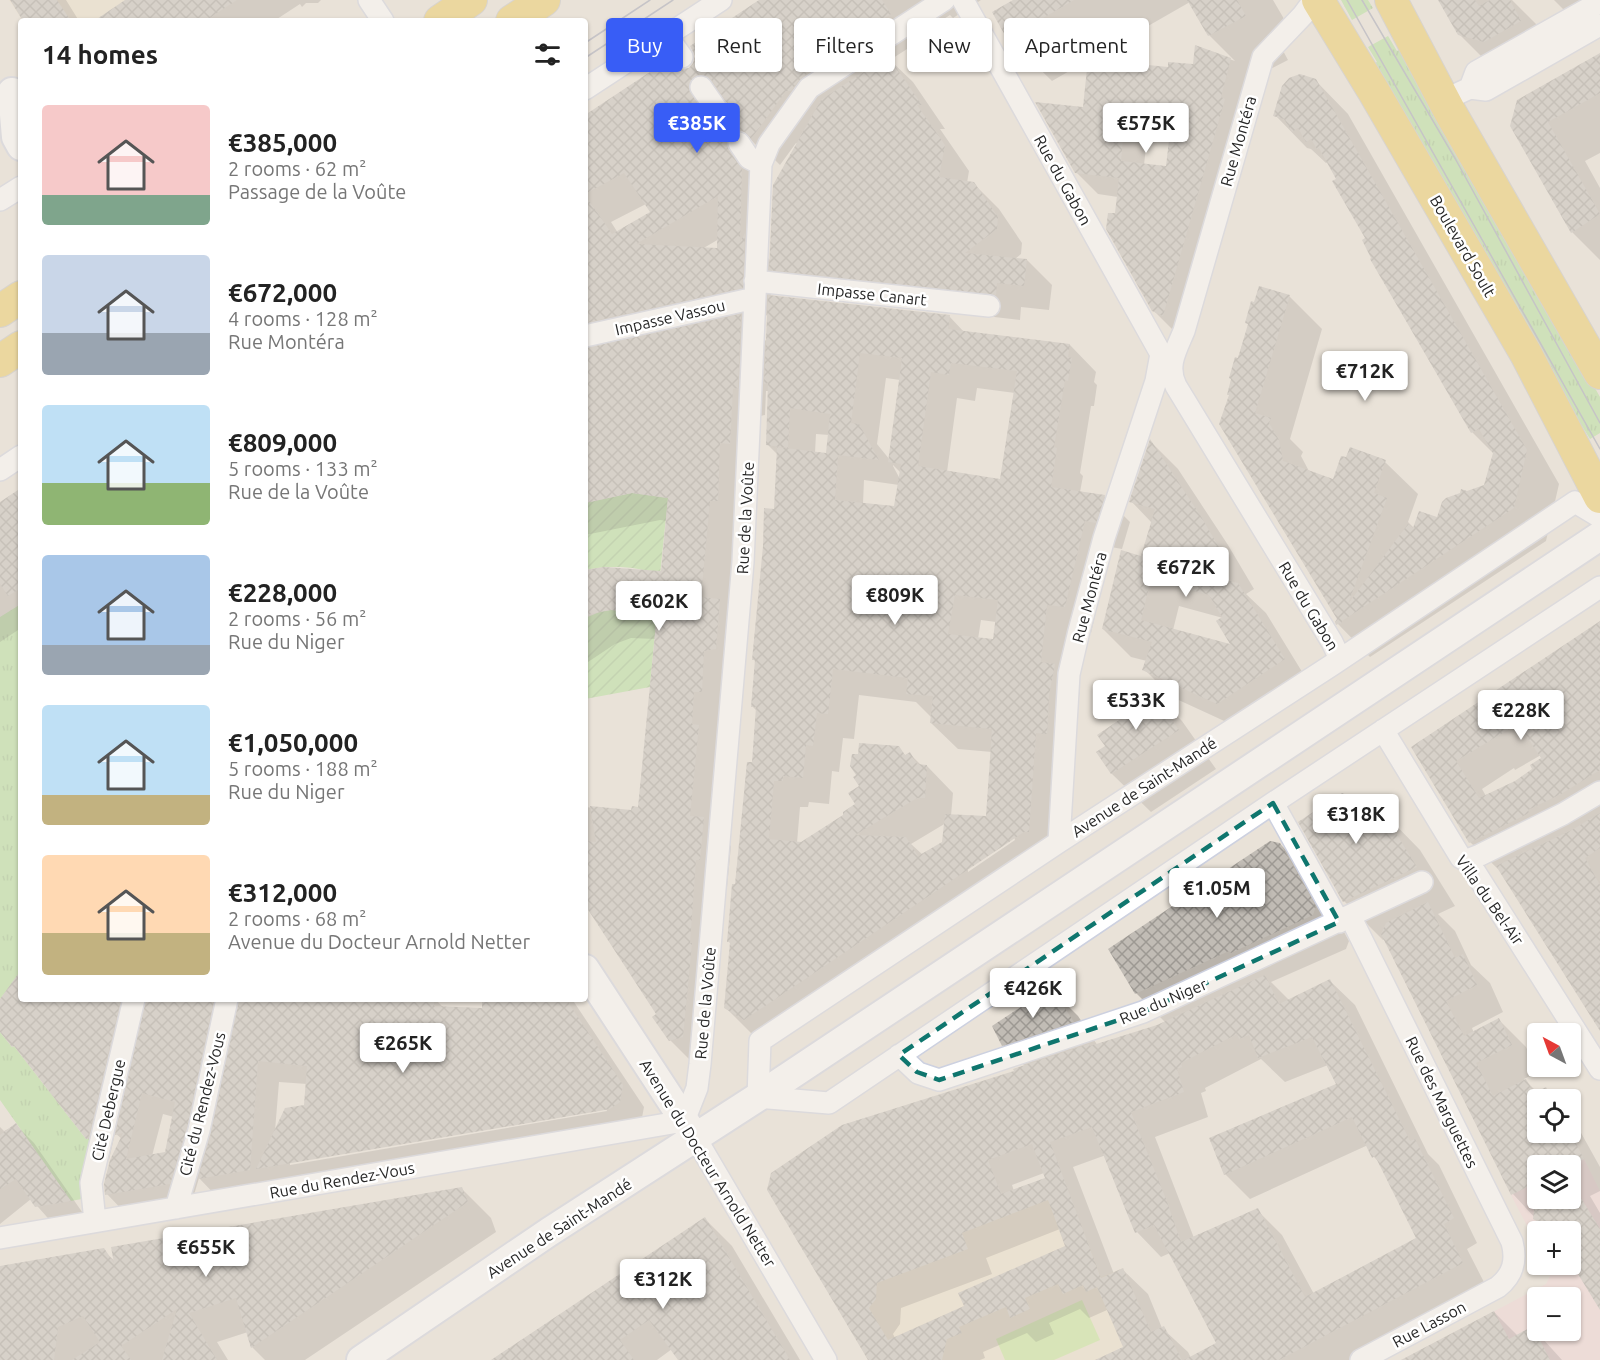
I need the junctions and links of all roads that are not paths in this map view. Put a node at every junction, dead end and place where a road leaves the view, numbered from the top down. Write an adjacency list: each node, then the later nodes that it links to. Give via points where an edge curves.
1 (369, 0): 10 (street)
2 (471, 0): 11 (main road)
3 (544, 0): 12 (main road)
4 (721, 0): 13 (street)
5 (944, 0): 21 (street, Rue de la Voûte, via 809,87 769,144)
6 (963, 0): 31 (street, Rue du Gabon)
7 (1316, 0): 31 (street, Rue Montéra, via 1263,57 1184,331); 35 (main road, Boulevard Soult, via 1526,354)
8 (1390, 0): 19 (main road)
9 (1600, 2): 19 (street, via 1476,72)
10 (381, 18)
11 (444, 18)
12 (517, 18)
13 (683, 25)
14 (1600, 25): 19 (street, via 1486,90)
15 (611, 72): 16 (street)
16 (588, 87)
17 (701, 87): 21 (street, via 749,158)
18 (11, 88): 20 (main road)
19 (1457, 94): 32 (main road)
20 (18, 141)
21 (761, 164): 24 (street, Rue de la Voûte)
22 (18, 189): 23 (street)
23 (0, 200)
24 (755, 290): 26 (street, Impasse Canart); 28 (street, Impasse Vassou); 52 (street, Rue de la Voûte, via 744,550 700,1064)
25 (18, 299): 27 (main road)
26 (989, 306)
27 (0, 311)
28 (588, 335)
29 (18, 349): 30 (main road)
30 (0, 361)
31 (1166, 363): 38 (street, Rue du Gabon, via 1176,386); 42 (street, Rue Montéra, via 1104,538 1078,631 1069,674)
32 (1600, 373)
33 (18, 458): 34 (street)
34 (0, 470)
35 (1593, 501): 38 (street, Avenue de Saint-Mandé)
36 (1600, 536): 51 (main road, Avenue de Saint-Mandé)
37 (1600, 587): 39 (street)
38 (1340, 659): 42 (street, Avenue de Saint-Mandé)
39 (1383, 730): 41 (street); 43 (street, Villa du Bel-Air, via 1461,858)
40 (1600, 792): 43 (street)
41 (1273, 803): 45 (street, Rue des Marguettes); 49 (street)
42 (1059, 842): 51 (street, Avenue de Saint-Mandé, via 760,1041)
43 (1467, 860): 50 (street, Villa du Bel-Air)
44 (1422, 882): 45 (street, Rue du Niger)
45 (1345, 919): 49 (street, Rue du Niger, via 1143,1012 939,1080 918,1073); 56 (street, Rue des Marguettes, via 1512,1242 1513,1267 1508,1279)
46 (588, 974): 52 (main road, Avenue du Docteur Arnold Netter)
47 (133, 1002): 54 (street, Cité Debergue, via 90,1183)
48 (226, 1002): 53 (street, Cité du Rendez-Vous, via 199,1130)
49 (898, 1055): 51 (street, via 829,1103)
50 (1600, 1069)
51 (758, 1096): 52 (main road, Avenue de Saint-Mandé)
52 (690, 1129): 53 (street, Rue du Rendez-Vous); 57 (main road, Avenue de Saint-Mandé, via 549,1232); 58 (street, Avenue du Docteur Arnold Netter)
53 (176, 1208): 54 (street, Rue du Rendez-Vous)
54 (95, 1221): 55 (street, Rue du Rendez-Vous)
55 (0, 1238)
56 (1498, 1287): 59 (street, Rue Lasson)
57 (361, 1360)
58 (826, 1360)
59 (1360, 1360)

